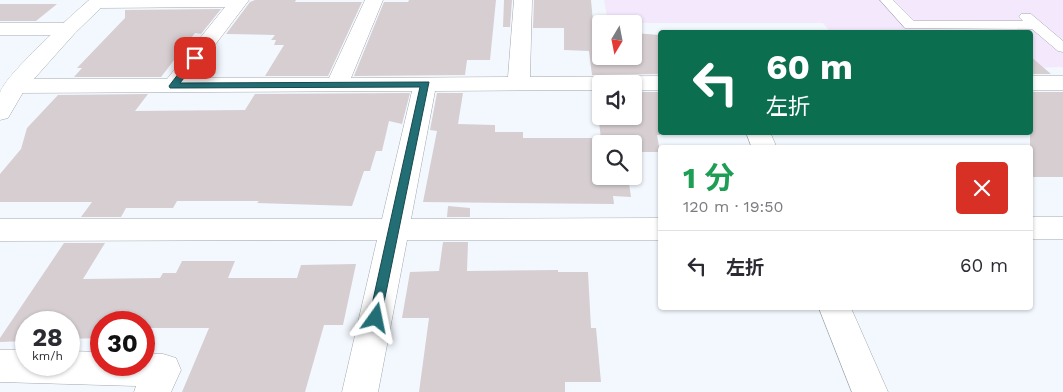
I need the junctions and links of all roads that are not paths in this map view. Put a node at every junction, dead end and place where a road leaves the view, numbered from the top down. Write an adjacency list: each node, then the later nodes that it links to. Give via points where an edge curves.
1 (240, 0): 5 (street); 18 (street)
2 (374, 0): 16 (street)
3 (523, 0): 11 (street)
4 (886, 0): 7 (lane, via 910,26)
5 (99, 1): 9 (street)
6 (1020, 12): 7 (lane)
7 (1035, 24): 10 (lane)
8 (0, 29): 9 (street)
9 (68, 29): 17 (street)
10 (1063, 48)
11 (519, 83): 12 (street); 15 (street)
12 (658, 83)
13 (1033, 83): 14 (street)
14 (1063, 83)
15 (425, 84): 16 (street); 20 (street)
16 (337, 85): 18 (street)
17 (15, 86): 18 (street); 19 (street)
18 (174, 86)
19 (0, 113)
20 (394, 228): 23 (street); 24 (street); 28 (street)
21 (1033, 228): 22 (street)
22 (1063, 228)
23 (658, 229)
24 (0, 230)
25 (836, 310): 29 (street)
26 (0, 366): 27 (street, via 164,370)
27 (152, 392)
28 (360, 392)
29 (870, 392)

